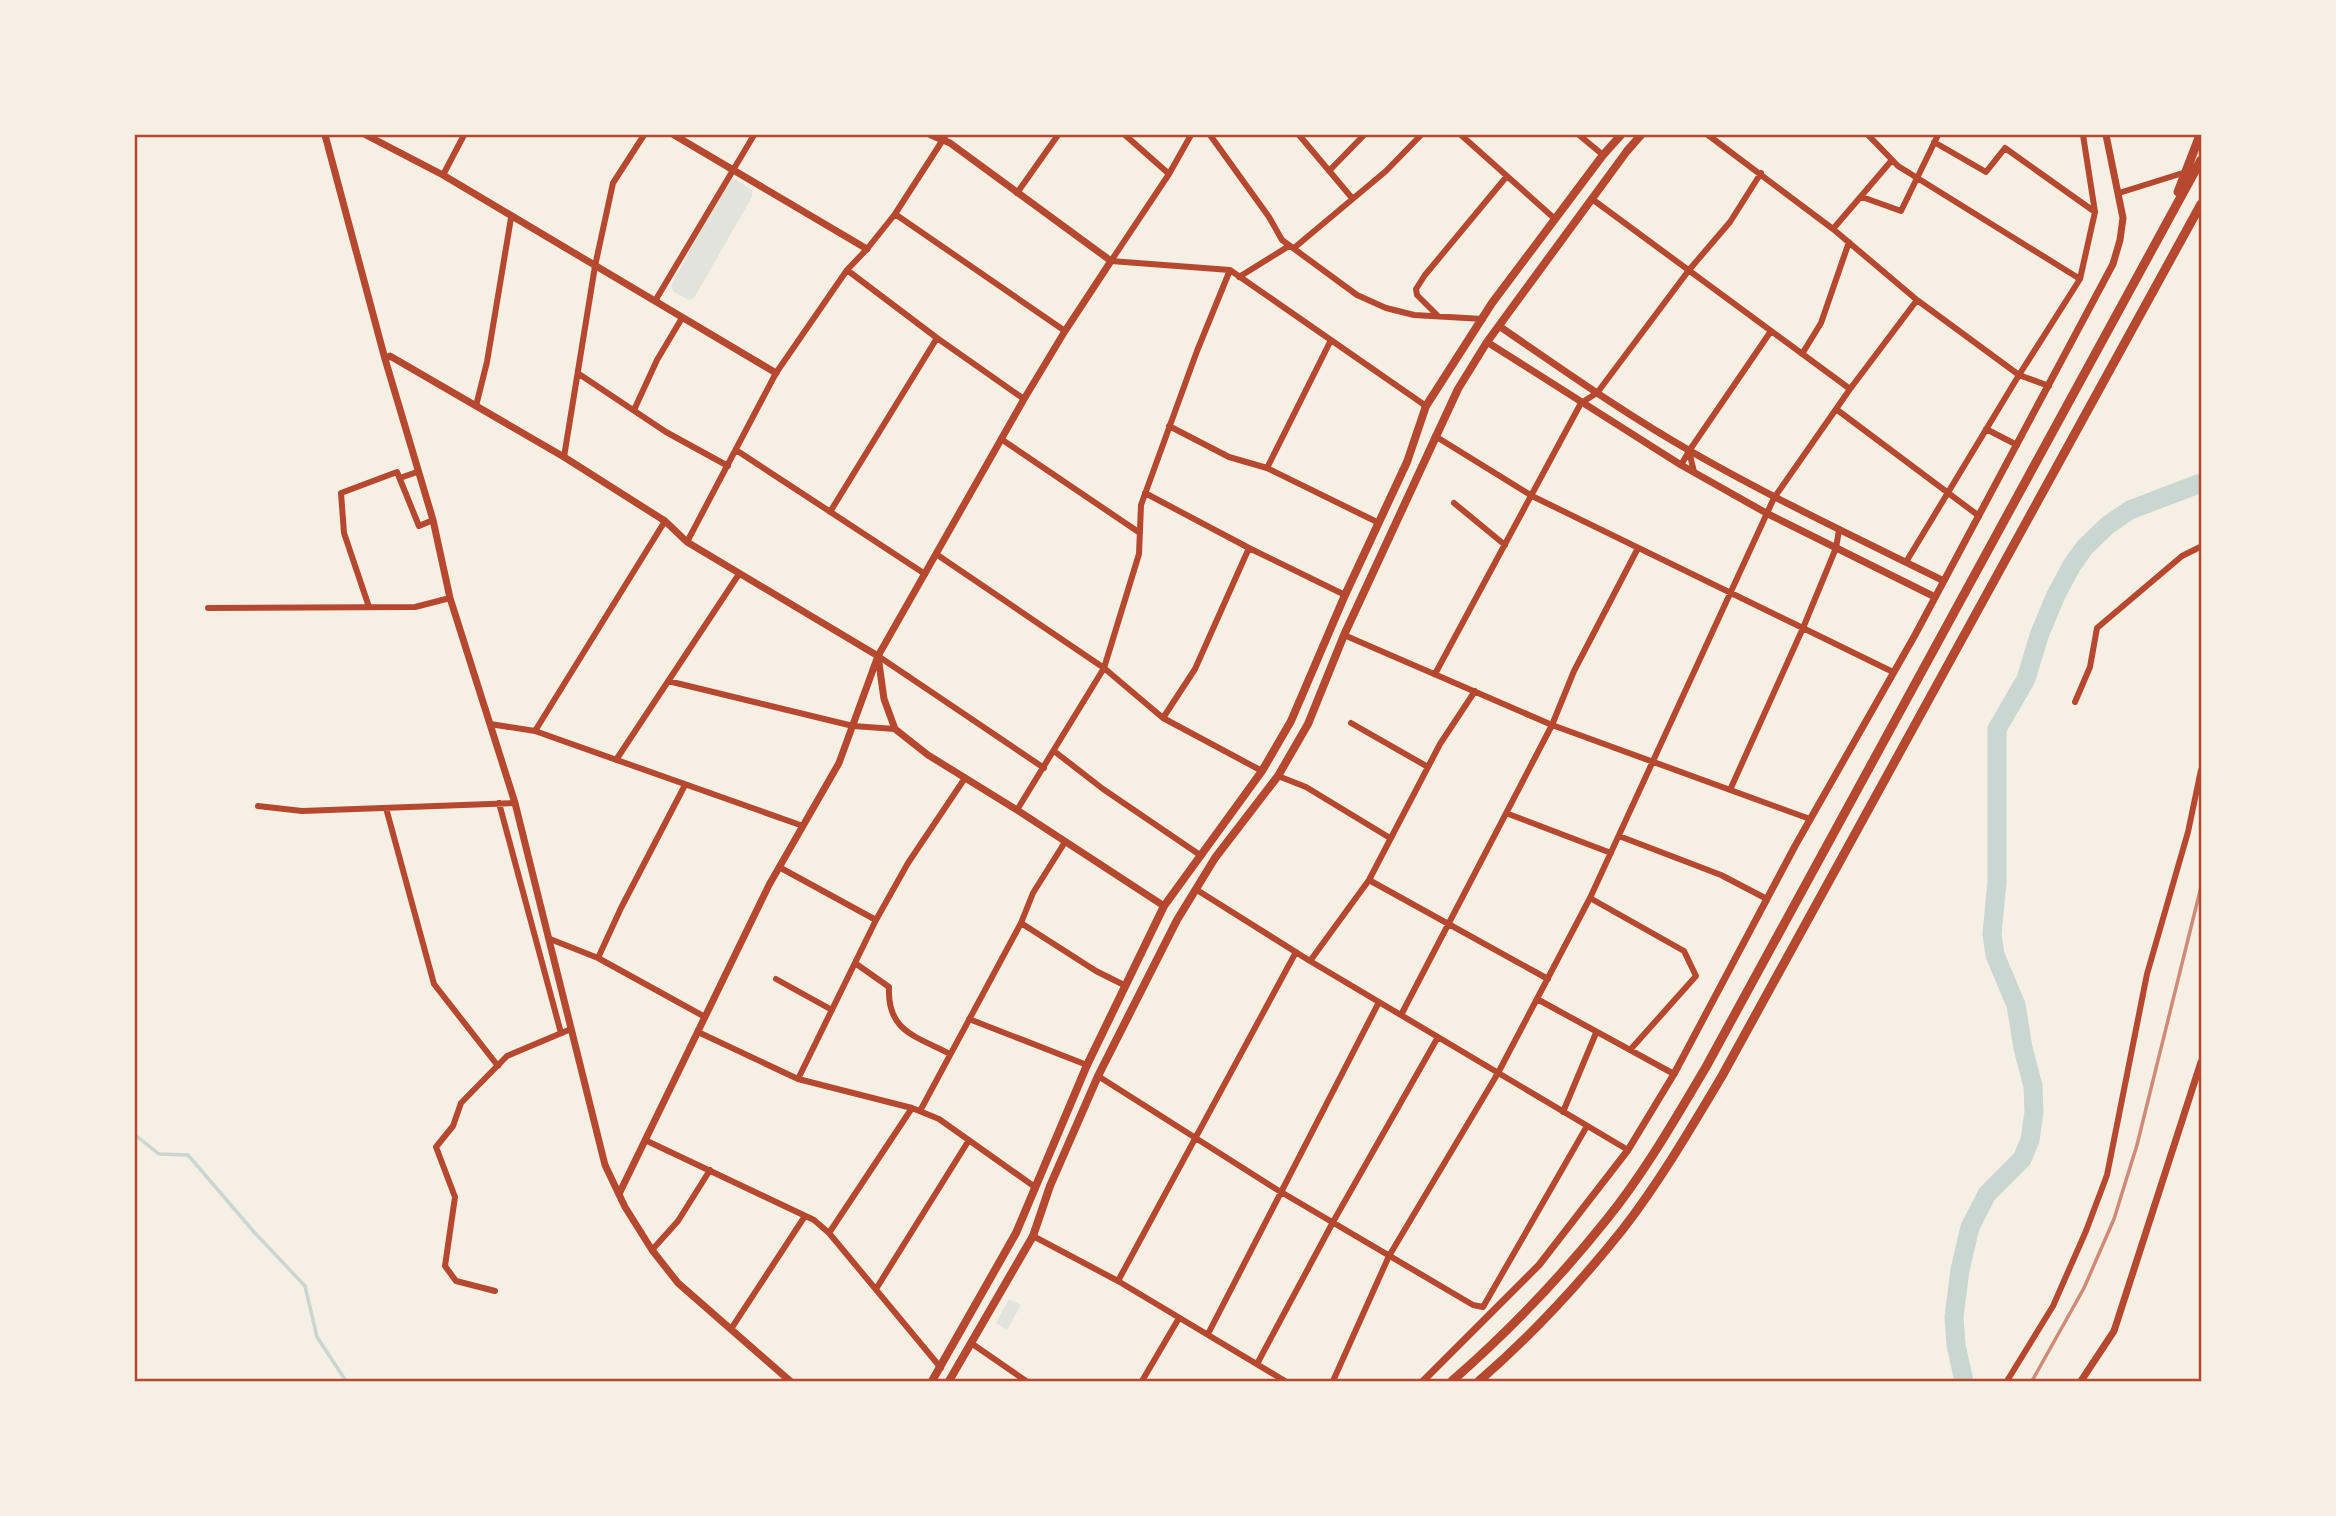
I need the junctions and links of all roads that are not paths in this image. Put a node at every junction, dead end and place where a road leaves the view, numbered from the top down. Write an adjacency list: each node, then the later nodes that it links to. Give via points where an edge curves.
1 (325, 135): 73 (street)
2 (366, 135): 34 (street)
3 (464, 135): 34 (street)
4 (643, 135): 55 (street, via 613,183)
5 (674, 135): 29 (street)
6 (754, 135): 29 (street)
7 (931, 135): 24 (street)
8 (1058, 135): 37 (street)
9 (1125, 135): 33 (street)
10 (1191, 135): 33 (street)
11 (1210, 135): 52 (street, via 1282,240)
12 (1299, 135): 30 (street)
13 (1364, 135): 30 (street)
14 (1421, 135): 40 (street, via 1387,171)
15 (1461, 135): 35 (street)
16 (1579, 135): 26 (street)
17 (1621, 135): 26 (main road)
18 (1642, 135): 41 (main road)
19 (1708, 135): 32 (street)
20 (1868, 135): 27 (street)
21 (2083, 135): 43 (street)
22 (2106, 135): 38 (street)
23 (2200, 135): 31 (main road)
24 (944, 138): 37 (street); 45 (street)
25 (1936, 138): 36 (street); 43 (street, via 1986,172 2005,148)
26 (1603, 155): 47 (main road)
27 (1892, 160): 36 (street); 39 (street)
28 (2201, 160): 48 (main road)
29 (733, 170): 53 (street); 62 (street)
30 (1329, 171): 40 (street)
31 (2186, 172): 38 (street); 48 (main road)
32 (1761, 173): 49 (street); 58 (street, via 1730,222)
33 (1169, 174): 54 (street)
34 (443, 175): 46 (street)
35 (1507, 176): 47 (street); 63 (street, via 1416,289)
36 (1918, 178): 39 (street, via 1901,211); 60 (street)
37 (1017, 193): 54 (street)
38 (2119, 193): 77 (street, via 2123,218 2113,264)
39 (1862, 197): 49 (street)
40 (1352, 198): 52 (street)
41 (1592, 199): 58 (street); 66 (main road)
42 (2201, 204): 51 (main road)
43 (2095, 212): 60 (street)
44 (2201, 213): 51 (main road)
45 (895, 214): 53 (street); 67 (street)
46 (511, 218): 55 (street); 82 (street)
47 (1555, 219): 65 (main road)
48 (2166, 223): 244 (main road, via 1660,1144 1608,1218 1550,1286)
49 (1833, 229): 50 (street)
50 (1849, 242): 61 (street); 72 (street, via 1821,323)
51 (2179, 245): 245 (main road, via 1675,1154 1597,1259)
52 (1292, 247): 59 (street); 63 (street, via 1376,304 1414,315)
53 (867, 249): 56 (street)
54 (1111, 261): 57 (street); 67 (street)
55 (595, 266): 62 (street); 75 (street)
56 (847, 270): 69 (street); 74 (street)
57 (1230, 270): 59 (street); 86 (street)
58 (1689, 270): 68 (street); 79 (street)
59 (1239, 277): 70 (street)
60 (2080, 279): 76 (street)
61 (1917, 300): 76 (street); 78 (street)
62 (654, 301): 64 (street)
63 (1438, 316): 65 (street)
64 (682, 318): 74 (street); 85 (street)
65 (1483, 319): 83 (main road)
66 (1499, 326): 71 (main road); 79 (street)
67 (1065, 331): 80 (street)
68 (1771, 331): 72 (street); 92 (street)
69 (937, 338): 80 (street); 105 (street)
70 (1331, 340): 83 (street); 96 (street)
71 (1487, 342): 81 (street); 88 (main road)
72 (1802, 354): 78 (street)
73 (385, 359): 82 (street, via 390,356); 97 (street)
74 (776, 373): 91 (street)
75 (579, 374): 85 (street); 93 (street)
76 (2019, 375): 77 (street); 87 (street)
77 (2049, 386): 90 (street)
78 (1850, 389): 84 (street)
79 (1597, 393): 81 (street); 92 (street)
80 (1024, 399): 89 (street)
81 (1581, 403): 94 (street); 102 (street)
82 (476, 406): 93 (street)
83 (1426, 406): 110 (main road)
84 (1836, 409): 101 (street); 103 (street)
85 (634, 410): 95 (street)
86 (1169, 426): 96 (street, via 1229,457); 100 (street)
87 (1986, 429): 90 (street); 101 (street)
88 (1435, 436): 102 (street); 131 (main road)
89 (1002, 439): 112 (street); 119 (street)
90 (2017, 445): 107 (street)
91 (736, 450): 95 (street); 105 (street)
92 (1689, 450): 94 (street); 98 (street); 103 (street)
93 (564, 457): 109 (street)
94 (1681, 465): 98 (street)
95 (728, 466): 113 (street)
96 (1267, 468): 110 (street)
97 (418, 472): 99 (street); 108 (street)
98 (1694, 472): 106 (street)
99 (400, 478): 108 (street, via 419,526); 128 (street, via 397,472 341,494 344,533)
100 (1145, 493): 112 (street); 115 (street)
101 (1947, 494): 107 (street); 120 (street)
102 (1532, 496): 114 (street); 116 (street)
103 (1774, 498): 106 (street); 111 (street)
104 (1454, 503): 114 (street)
105 (830, 512): 122 (street)
106 (1768, 514): 117 (street); 124 (street)
107 (1979, 516): 123 (street)
108 (433, 520): 127 (street)
109 (664, 521): 113 (street); 145 (street)
110 (1379, 523): 125 (main road)
111 (1839, 530): 117 (street); 120 (street)
112 (1140, 533): 133 (street, via 1139,554)
113 (687, 542): 121 (street)
114 (1505, 545): 135 (street)
115 (1249, 548): 125 (street); 139 (street, via 1195,669)
116 (1638, 548): 124 (street); 142 (street, via 1574,671)
117 (1836, 548): 126 (street); 130 (street)
118 (2201, 549): 138 (street, via 2182,556 2097,628 2090,667)
119 (936, 554): 122 (street); 133 (street)
120 (1906, 562): 123 (street)
121 (739, 574): 132 (street); 136 (street)
122 (925, 574): 132 (street)
123 (1944, 581): 126 (street)
124 (1731, 594): 130 (street); 148 (street)
125 (1345, 595): 152 (main road, via 1292,721)
126 (1935, 597): 134 (street)
127 (450, 598): 128 (street, via 415,607); 141 (street)
128 (369, 607): 129 (street)
129 (208, 608)
130 (1803, 628): 134 (street); 156 (street)
131 (1344, 635): 135 (street); 153 (main road, via 1308,724)
132 (878, 656): 143 (street); 144 (street, via 884,699); 150 (street)
133 (1104, 668): 139 (street); 146 (street)
134 (1894, 672): 163 (street)
135 (1435, 674): 137 (street)
136 (668, 681): 143 (street); 147 (street)
137 (1475, 691): 142 (street); 149 (street)
138 (2076, 702)
139 (1163, 718): 152 (street)
140 (1351, 723): 149 (street)
141 (490, 724): 145 (street); 158 (street)
142 (1552, 725): 148 (street); 162 (street)
143 (853, 726): 144 (street); 164 (street, via 839,762)
144 (895, 729): 154 (street)
145 (536, 731): 147 (street)
146 (1054, 751): 150 (street); 169 (street)
147 (616, 760): 155 (street)
148 (1653, 762): 156 (street); 165 (street)
149 (1428, 767): 166 (street)
150 (1044, 768): 161 (street)
151 (2201, 770): 246 (street, via 2147,974 2107,1175 2053,1306)
152 (1262, 771): 169 (main road)
153 (1278, 776): 166 (street, via 1306,787); 172 (main road, via 1215,858)
154 (965, 778): 161 (street); 178 (street)
155 (685, 785): 164 (street); 183 (street)
156 (1730, 790): 163 (street)
157 (499, 803): 158 (street); 160 (street); 196 (street)
158 (515, 803): 181 (street)
159 (258, 806): 160 (street, via 302,811)
160 (386, 808): 204 (street, via 434,984)
161 (1017, 810): 167 (street)
162 (1506, 813): 168 (street); 180 (street)
163 (1810, 819): 175 (street)
164 (803, 826): 170 (street)
165 (1619, 836): 168 (street); 175 (street, via 1721,875)
166 (1390, 838): 171 (street)
167 (1065, 842): 177 (street); 179 (street, via 1033,893)
168 (1611, 853): 174 (street)
169 (1200, 855): 173 (main road)
170 (779, 867): 178 (street); 193 (street)
171 (1369, 880): 180 (street); 184 (street)
172 (1197, 890): 176 (main road); 182 (street)
173 (1172, 894): 176 (main road); 177 (main road)
174 (1590, 898): 187 (street); 200 (street, via 1685,951 1696,976)
175 (1767, 899): 206 (street)
176 (1188, 904): 207 (main road)
177 (1164, 906): 188 (main road)
178 (876, 920): 185 (street)
179 (1021, 923): 188 (street); 194 (street)
180 (1450, 924): 187 (street); 192 (street)
181 (550, 939): 183 (street); 195 (street)
182 (1296, 952): 184 (street); 213 (street)
183 (598, 958): 193 (street)
184 (1310, 961): 190 (street)
185 (855, 964): 191 (street); 201 (street, via 889,987 888,1005 899,1027)
186 (776, 979): 191 (street)
187 (1548, 979): 189 (street)
188 (1126, 986): 203 (main road)
189 (1537, 999): 198 (street); 205 (street)
190 (1379, 1002): 192 (street); 219 (street)
191 (832, 1010): 208 (street)
192 (1401, 1015): 199 (street)
193 (705, 1017): 197 (street)
194 (969, 1018): 201 (street); 203 (street)
195 (571, 1029): 196 (street); 220 (street, via 605,1165)
196 (561, 1032): 204 (street, via 507,1056)
197 (698, 1032): 208 (street); 214 (street)
198 (1596, 1033): 200 (street); 211 (street)
199 (1438, 1037): 205 (street); 222 (street)
200 (1630, 1051): 206 (street)
201 (950, 1054): 210 (street)
202 (2201, 1062): 247 (street, via 2114,1331)
203 (1087, 1065): 218 (main road)
204 (498, 1066): 229 (street, via 461,1103 453,1126 436,1147 455,1197 445,1266 456,1281)
205 (1498, 1073): 211 (street); 226 (street)
206 (1674, 1074): 216 (street)
207 (1098, 1076): 213 (street); 224 (main road)
208 (798, 1079): 209 (street)
209 (912, 1108): 210 (street); 223 (street)
210 (920, 1111): 215 (street)
211 (1563, 1112): 212 (street)
212 (1587, 1126): 216 (street); 226 (street, via 1483,1307)
213 (1196, 1138): 219 (street); 227 (street)
214 (645, 1140): 217 (street); 220 (street)
215 (969, 1140): 218 (street); 228 (street)
216 (1628, 1150): 243 (street, via 1539,1265)
217 (710, 1170): 221 (street); 225 (street, via 678,1221)
218 (1035, 1187): 235 (main road, via 1016,1233)
219 (1282, 1192): 222 (street); 232 (street)
220 (619, 1194): 225 (street)
221 (805, 1216): 223 (street); 231 (street)
222 (1333, 1222): 226 (street); 234 (street)
223 (829, 1233): 228 (street)
224 (1032, 1236): 227 (street); 233 (main road)
225 (652, 1250): 231 (street, via 678,1283)
226 (1389, 1256): 242 (street)
227 (1118, 1281): 230 (street)
228 (876, 1289): 235 (street)
229 (495, 1291)
230 (1179, 1318): 232 (street); 240 (street)
231 (731, 1329): 236 (street)
232 (1208, 1334): 234 (street)
233 (971, 1343): 238 (main road); 239 (street)
234 (1257, 1364): 241 (street)
235 (941, 1368): 237 (main road)
236 (790, 1381)
237 (932, 1381)
238 (949, 1381)
239 (1026, 1381)
240 (1142, 1381)
241 (1285, 1381)
242 (1333, 1381)
243 (1423, 1381)
244 (1452, 1381)
245 (1479, 1381)
246 (2007, 1381)
247 (2081, 1381)

